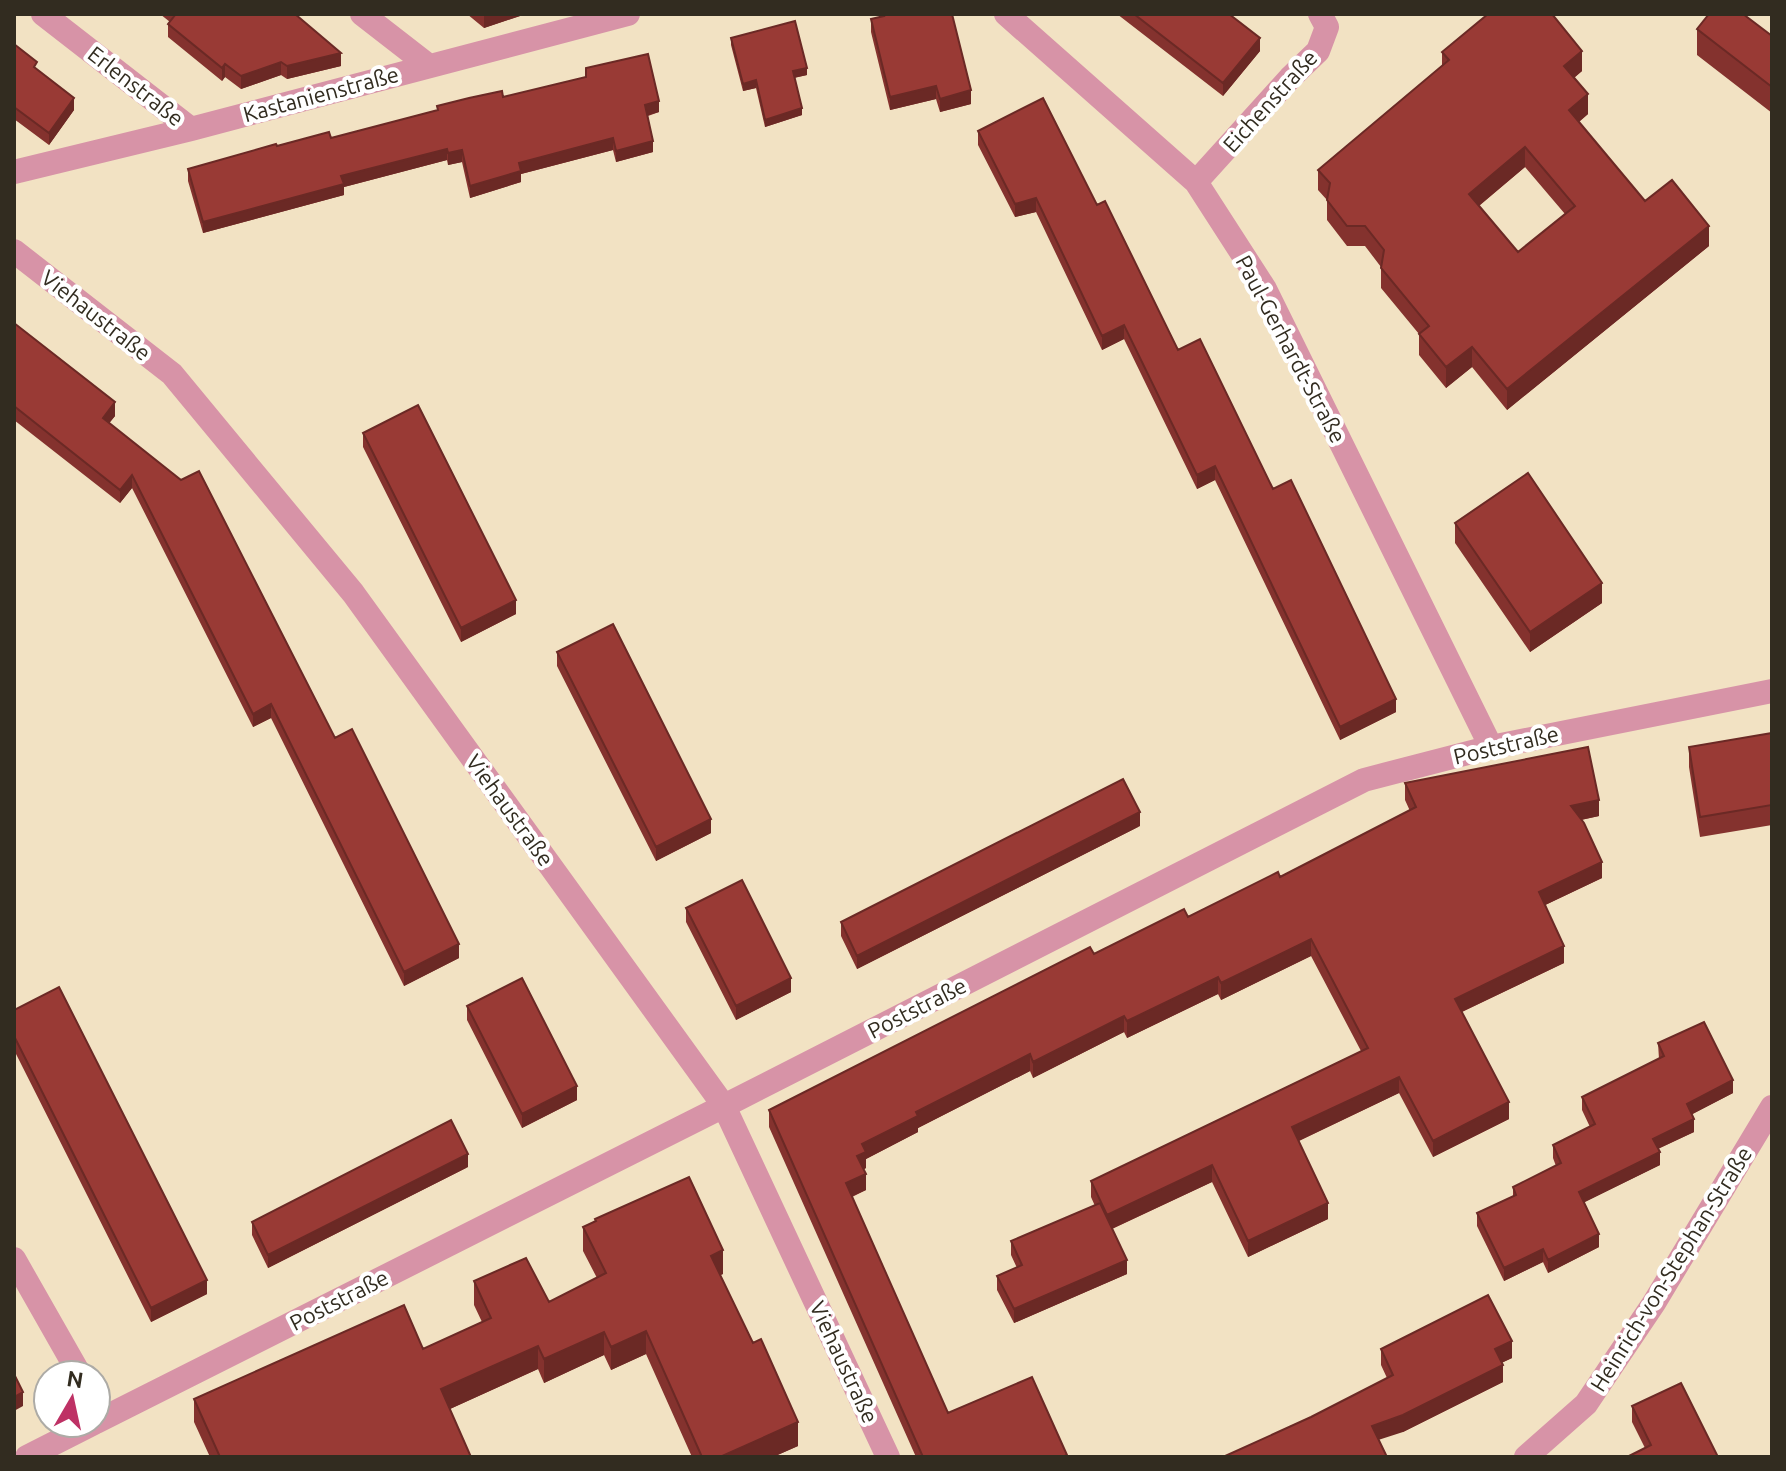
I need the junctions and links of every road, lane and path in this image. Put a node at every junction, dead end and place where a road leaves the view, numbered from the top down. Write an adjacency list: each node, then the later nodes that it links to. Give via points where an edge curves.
1 (43, 14): 7 (street, Erlenstraße)
2 (362, 14): 6 (street)
3 (628, 14): 6 (street, Kastanienstraße)
4 (1006, 14): 9 (street, Paul-Gerhardt-Straße)
5 (1320, 14): 9 (street, Eichenstraße, via 1327,27 1318,51)
6 (429, 66): 7 (street, Kastanienstraße)
7 (191, 129): 8 (street, Kastanienstraße)
8 (14, 172)
9 (1196, 182): 12 (street, Paul-Gerhardt-Straße, via 1265,289)
10 (14, 251): 13 (street, Viehaustraße, via 172,374 192,398 353,593)
11 (1772, 691): 12 (street, Poststraße)
12 (1491, 747): 13 (street, Poststraße, via 1364,780)
13 (724, 1106): 17 (street, Poststraße); 20 (street, Viehaustraße)
14 (1772, 1107): 21 (street, Heinrich-von-Stephan-Straße, via 1654,1303 1586,1404)
15 (14, 1259): 16 (street)
16 (71, 1359)
17 (112, 1409)
18 (58, 1439): 19 (street, Poststraße)
19 (27, 1457)
20 (888, 1457)
21 (1526, 1457)

